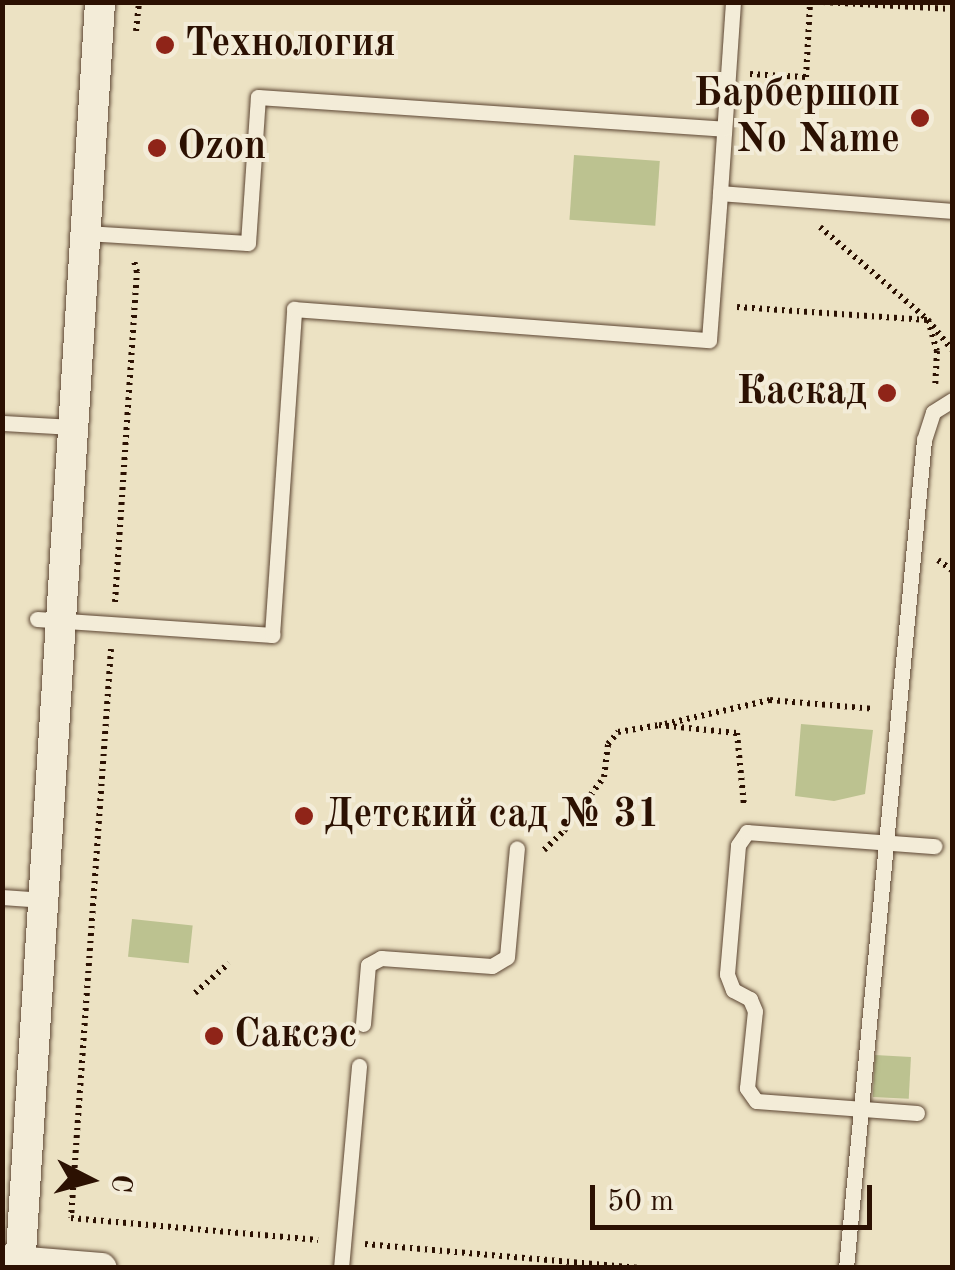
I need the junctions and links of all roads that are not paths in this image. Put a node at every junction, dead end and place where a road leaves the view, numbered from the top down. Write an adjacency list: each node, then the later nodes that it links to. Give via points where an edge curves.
1 (100, 2): 6 (street)
2 (734, 2): 3 (lane)
3 (724, 129): 4 (lane); 6 (lane, via 258,97 248,243)
4 (720, 193): 5 (lane); 10 (lane, via 708,340 294,309 272,635)
5 (952, 211)
6 (85, 233): 9 (street)
7 (952, 400): 11 (lane, via 933,412 924,440)
8 (2, 423): 9 (lane)
9 (74, 427): 10 (street)
10 (48, 620): 15 (street)
11 (886, 840): 12 (lane); 18 (lane); 18 (lane, via 747,832 738,845 727,974 733,990 756,1011 748,1088 756,1101)
12 (934, 846)
13 (518, 848): 16 (lane, via 507,956 492,966 381,958 368,965)
14 (2, 897): 15 (lane)
15 (44, 900): 20 (street)
16 (363, 1024)
17 (360, 1066): 22 (lane)
18 (861, 1110): 19 (lane); 23 (lane)
19 (917, 1114)
20 (14, 1263): 21 (street)
21 (102, 1268)
22 (340, 1268)
23 (846, 1268)

